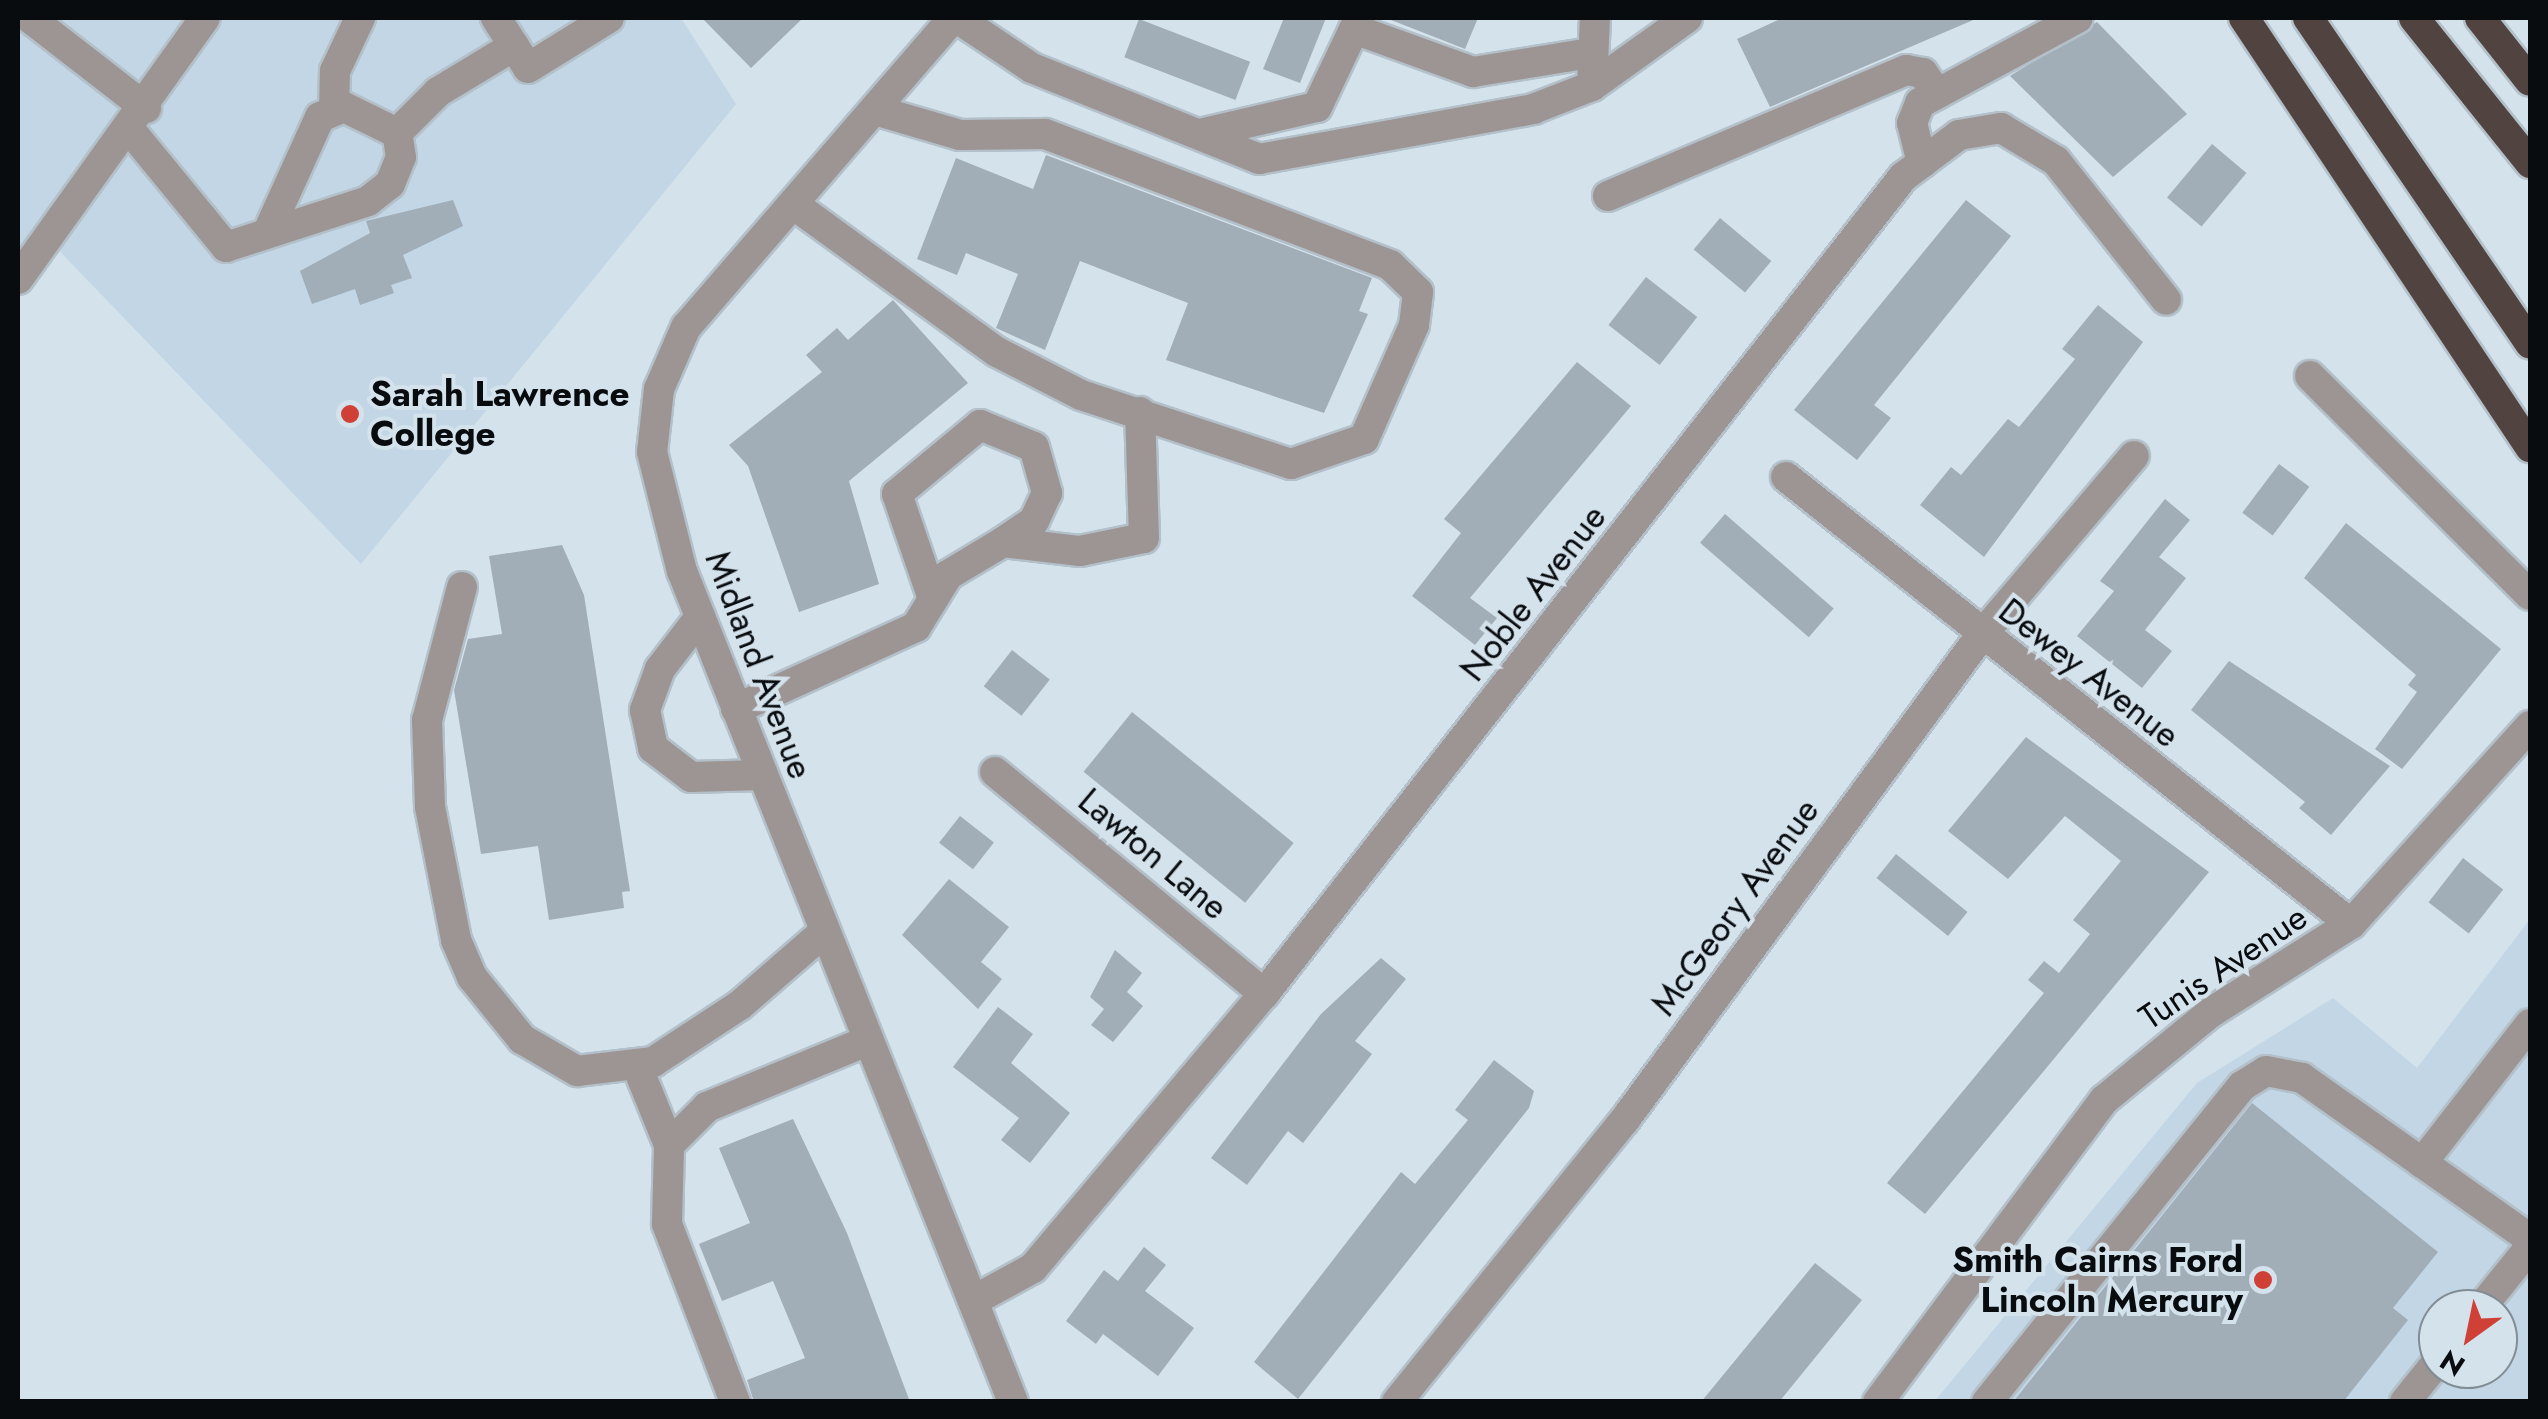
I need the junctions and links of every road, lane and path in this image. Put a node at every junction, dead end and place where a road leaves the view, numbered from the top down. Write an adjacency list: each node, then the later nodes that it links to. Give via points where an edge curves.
1 (30, 18): 21 (street)
2 (205, 18): 21 (street)
3 (360, 18): 20 (street, via 335,71)
4 (496, 18): 14 (street)
5 (609, 18): 14 (street, via 528,68)
6 (1595, 18): 15 (street)
7 (1687, 18): 17 (street)
8 (2078, 18): 18 (street)
9 (2244, 18): 34 (highway)
10 (2308, 18): 31 (highway)
11 (2414, 18): 25 (highway)
12 (2480, 18): 16 (highway)
13 (943, 22): 19 (street, Midland Avenue); 23 (street, via 1032,68)
14 (514, 46): 22 (street, via 438,92)
15 (1590, 53): 17 (street); 23 (street, via 1472,72 1354,30 1317,107)
16 (2530, 81)
17 (1592, 86): 23 (street, via 1533,109 1260,159)
18 (1937, 94): 24 (street, via 1914,111); 26 (street, via 1922,74 1906,70)
19 (878, 110): 27 (street, Midland Avenue); 33 (street, via 960,135 1045,134 1390,266 1418,292 1405,356 1364,439 1291,464)
20 (334, 111): 22 (street, via 382,118); 28 (street, via 306,138)
21 (139, 120): 28 (street, via 226,246); 29 (street)
22 (397, 132): 28 (street, via 401,157 390,184 368,201)
23 (1195, 135)
24 (1922, 163): 30 (street, Noble Avenue, via 1959,135 2001,128 2056,161); 49 (street, Noble Avenue, via 1876,207)
25 (2530, 163)
26 (1608, 196)
27 (793, 204): 33 (street, via 996,352 1081,395); 41 (street, Midland Avenue, via 686,326 655,408 662,510)
28 (271, 226)
29 (18, 279)
30 (2166, 300)
31 (2530, 344)
32 (2310, 376): 39 (street)
33 (1140, 412): 37 (street, via 1144,538 1080,551)
34 (2530, 446)
35 (2134, 456): 42 (street, McGeory Avenue)
36 (1786, 476): 42 (street, Dewey Avenue, via 1928,581)
37 (1002, 542): 40 (street, via 948,574); 40 (street, via 1034,521 1046,493 1034,447 980,425 897,494)
38 (462, 587): 52 (street, via 427,720 430,807 456,940 472,978 522,1040 577,1071)
39 (2530, 595)
40 (932, 600): 43 (street, via 899,636)
41 (700, 616): 43 (street, Midland Avenue); 46 (street, via 645,710 653,748 691,777)
42 (1979, 638): 47 (street, Dewey Avenue); 61 (street, McGeory Avenue, via 1624,1121)
43 (736, 708): 46 (street, Midland Avenue)
44 (2530, 726): 47 (street, Tunis Avenue)
45 (995, 772): 49 (street, Lawton Lane)
46 (761, 775): 48 (street, Midland Avenue)
47 (2351, 924): 62 (street, Tunis Avenue, via 2210,1013 2104,1100)
48 (824, 932): 51 (street, Midland Avenue); 52 (street, via 740,1005)
49 (1264, 994): 58 (street, Noble Avenue, via 1032,1268)
50 (2530, 1024): 54 (street)
51 (867, 1041): 53 (street, via 707,1107); 58 (street, Midland Avenue)
52 (637, 1066): 53 (street)
53 (669, 1145): 59 (street, via 668,1224)
54 (2422, 1163): 55 (street); 63 (street, via 2302,1078 2266,1070 2242,1086)
55 (2530, 1239)
56 (2530, 1247): 57 (street)
57 (2496, 1289)
58 (973, 1301): 60 (street, Midland Avenue)
59 (735, 1402)
60 (1013, 1402)
61 (1396, 1402)
62 (1878, 1402)
63 (1987, 1402)

